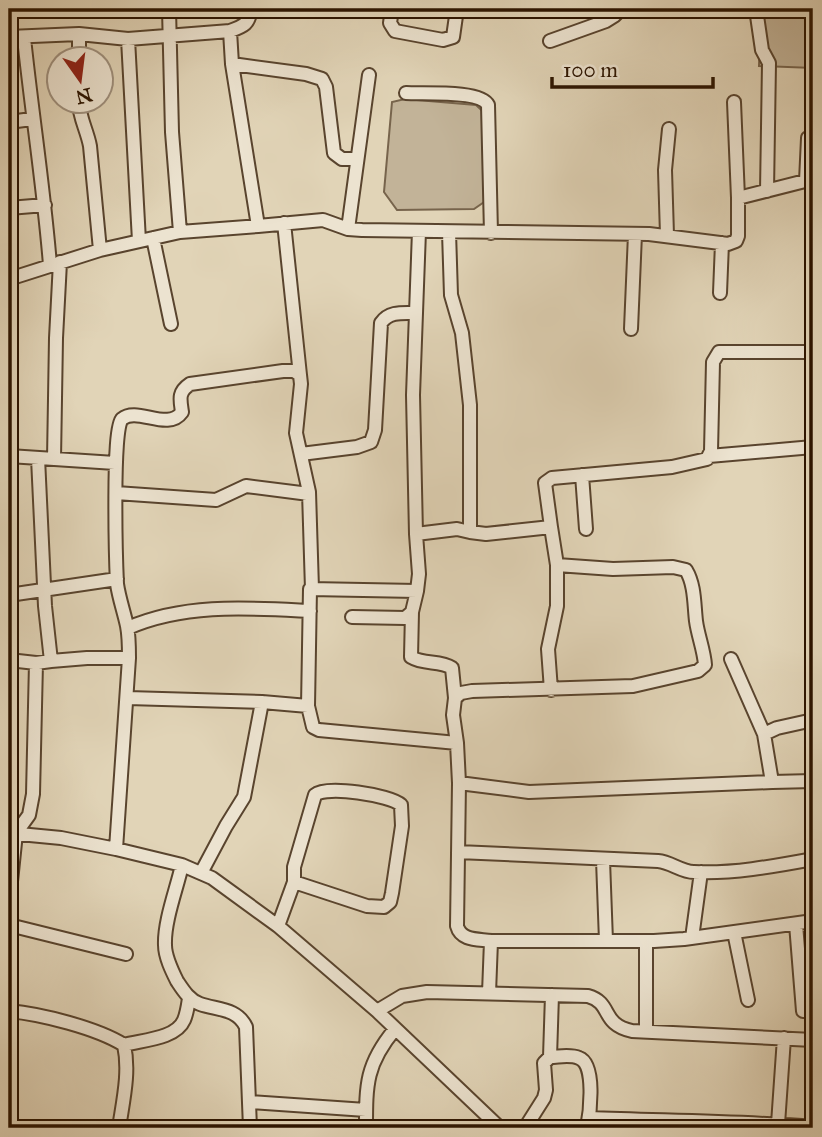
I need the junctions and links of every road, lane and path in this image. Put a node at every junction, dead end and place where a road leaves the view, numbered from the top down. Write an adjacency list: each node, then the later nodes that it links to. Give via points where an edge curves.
1 (169, 9): 9 (street)
2 (251, 9): 7 (street, via 250,21)
3 (392, 9): 4 (street, via 390,23 395,31 443,40 453,37)
4 (457, 9)
5 (621, 9): 13 (street, via 593,26)
6 (756, 9): 26 (street, via 762,50 769,63)
7 (230, 32): 9 (street); 15 (street)
8 (79, 34): 11 (street); 12 (street); 14 (street)
9 (170, 35): 12 (street); 33 (street)
10 (9, 37): 11 (street)
11 (24, 38): 20 (street)
12 (128, 39): 40 (street)
13 (550, 41)
14 (79, 46)
15 (232, 64): 24 (street, via 322,79 334,153 342,159); 31 (street)
16 (369, 75): 24 (street)
17 (406, 93): 36 (street, via 485,99)
18 (734, 102): 27 (street)
19 (81, 116): 42 (street, via 88,132)
20 (32, 119): 21 (street); 28 (street)
21 (9, 122)
22 (668, 129): 38 (street)
23 (813, 136): 25 (street, via 808,138)
24 (358, 159): 32 (street)
25 (810, 180): 26 (street)
26 (767, 191): 27 (street)
27 (738, 198): 41 (street, via 738,236 733,243)
28 (45, 205): 29 (street); 43 (street)
29 (9, 208)
30 (284, 223): 31 (street); 32 (street, via 323,220); 50 (street)
31 (258, 226): 33 (street)
32 (348, 229): 34 (street)
33 (180, 232): 39 (street)
34 (419, 232): 35 (street); 46 (street)
35 (449, 232): 36 (street); 63 (street, via 451,295 462,333 470,405)
36 (491, 233): 37 (street)
37 (635, 234): 38 (street); 48 (street)
38 (667, 235): 41 (street)
39 (153, 238): 40 (street); 47 (street)
40 (139, 241): 42 (street)
41 (722, 243): 45 (street)
42 (100, 250): 43 (street)
43 (55, 263): 44 (street); 56 (street)
44 (9, 279)
45 (720, 293)
46 (416, 313): 52 (street, via 392,314 381,323 371,442); 64 (street)
47 (171, 324)
48 (631, 329)
49 (813, 352): 54 (street, via 719,352 713,362)
50 (300, 375): 52 (street, via 296,433); 57 (street, via 283,371 190,384 179,396 182,412 178,417 129,416 121,420)
51 (813, 447): 54 (street)
52 (301, 454): 60 (street)
53 (9, 456): 55 (street)
54 (709, 456): 58 (street, via 672,467)
55 (38, 458): 56 (street); 67 (street)
56 (54, 459): 57 (street)
57 (115, 463): 59 (street)
58 (583, 475): 61 (street, via 545,483); 62 (street)
59 (116, 494): 60 (street, via 216,500 246,486); 66 (street)
60 (309, 494): 68 (street)
61 (551, 527): 63 (street, via 486,534); 65 (street)
62 (586, 529)
63 (470, 531): 64 (street)
64 (416, 534): 69 (street)
65 (557, 565): 80 (street, via 557,606 548,649); 80 (street, via 686,570 705,665 698,671 633,686)
66 (117, 579): 67 (street); 74 (street)
67 (45, 589): 70 (street); 78 (street)
68 (312, 589): 69 (street); 71 (street)
69 (417, 591): 72 (street)
70 (9, 595)
71 (310, 611): 74 (street, via 228,608 168,615); 84 (street)
72 (412, 612): 73 (street, via 405,618); 82 (street, via 411,657 452,668)
73 (352, 617)
74 (128, 628): 75 (street)
75 (129, 658): 78 (street); 81 (street)
76 (731, 659): 86 (street)
77 (9, 660): 79 (street)
78 (51, 661): 79 (street)
79 (36, 663): 91 (street, via 33,794 29,816)
80 (551, 690): 82 (street, via 472,691)
81 (128, 698): 83 (street); 92 (street)
82 (455, 698): 87 (street)
83 (262, 702): 84 (street); 98 (street, via 244,797)
84 (308, 706): 87 (street, via 313,727 319,730)
85 (813, 720): 86 (street)
86 (764, 734): 89 (street)
87 (457, 743): 90 (street)
88 (813, 781): 89 (street)
89 (772, 782): 90 (street, via 529,792)
90 (459, 783): 93 (street)
91 (12, 833): 92 (street); 100 (street)
92 (116, 849): 96 (street)
93 (458, 852): 95 (street); 107 (street, via 459,933)
94 (813, 859): 97 (street)
95 (603, 860): 97 (street, via 667,862); 108 (street)
96 (183, 865): 98 (street); 113 (street, via 165,945 175,976)
97 (701, 872): 106 (street)
98 (201, 873): 104 (street)
99 (294, 882): 99 (street, via 294,867 320,791 383,797 401,805 392,893 384,907 367,906); 104 (street)
100 (9, 901)
101 (813, 921): 102 (street)
102 (796, 924): 105 (street); 117 (street)
103 (9, 925): 110 (street)
104 (278, 926): 116 (street)
105 (734, 932): 106 (street); 114 (street)
106 (692, 938): 109 (street)
107 (491, 941): 108 (street); 111 (street)
108 (606, 941): 109 (street)
109 (646, 941): 119 (street)
110 (126, 954)
111 (489, 993): 112 (street); 116 (street, via 412,993)
112 (552, 995): 119 (street, via 596,998 618,1028); 123 (street)
113 (189, 998): 122 (street, via 185,1018 173,1032); 124 (street, via 243,1020 248,1036)
114 (748, 1000)
115 (9, 1011): 122 (street, via 68,1023)
116 (377, 1011): 118 (street)
117 (803, 1011)
118 (395, 1029): 125 (street, via 371,1066); 132 (street)
119 (646, 1031): 120 (street)
120 (784, 1038): 121 (street); 127 (street)
121 (813, 1040)
122 (124, 1045): 129 (street, via 127,1058)
123 (550, 1057): 126 (street, via 569,1056 587,1063); 133 (street, via 544,1063 544,1098)
124 (249, 1102): 125 (street); 130 (street)
125 (366, 1110): 131 (street)
126 (588, 1123): 127 (street)
127 (770, 1125): 128 (street)
128 (813, 1126)
129 (119, 1128)
130 (250, 1128)
131 (366, 1128)
132 (500, 1128)
133 (525, 1128)

